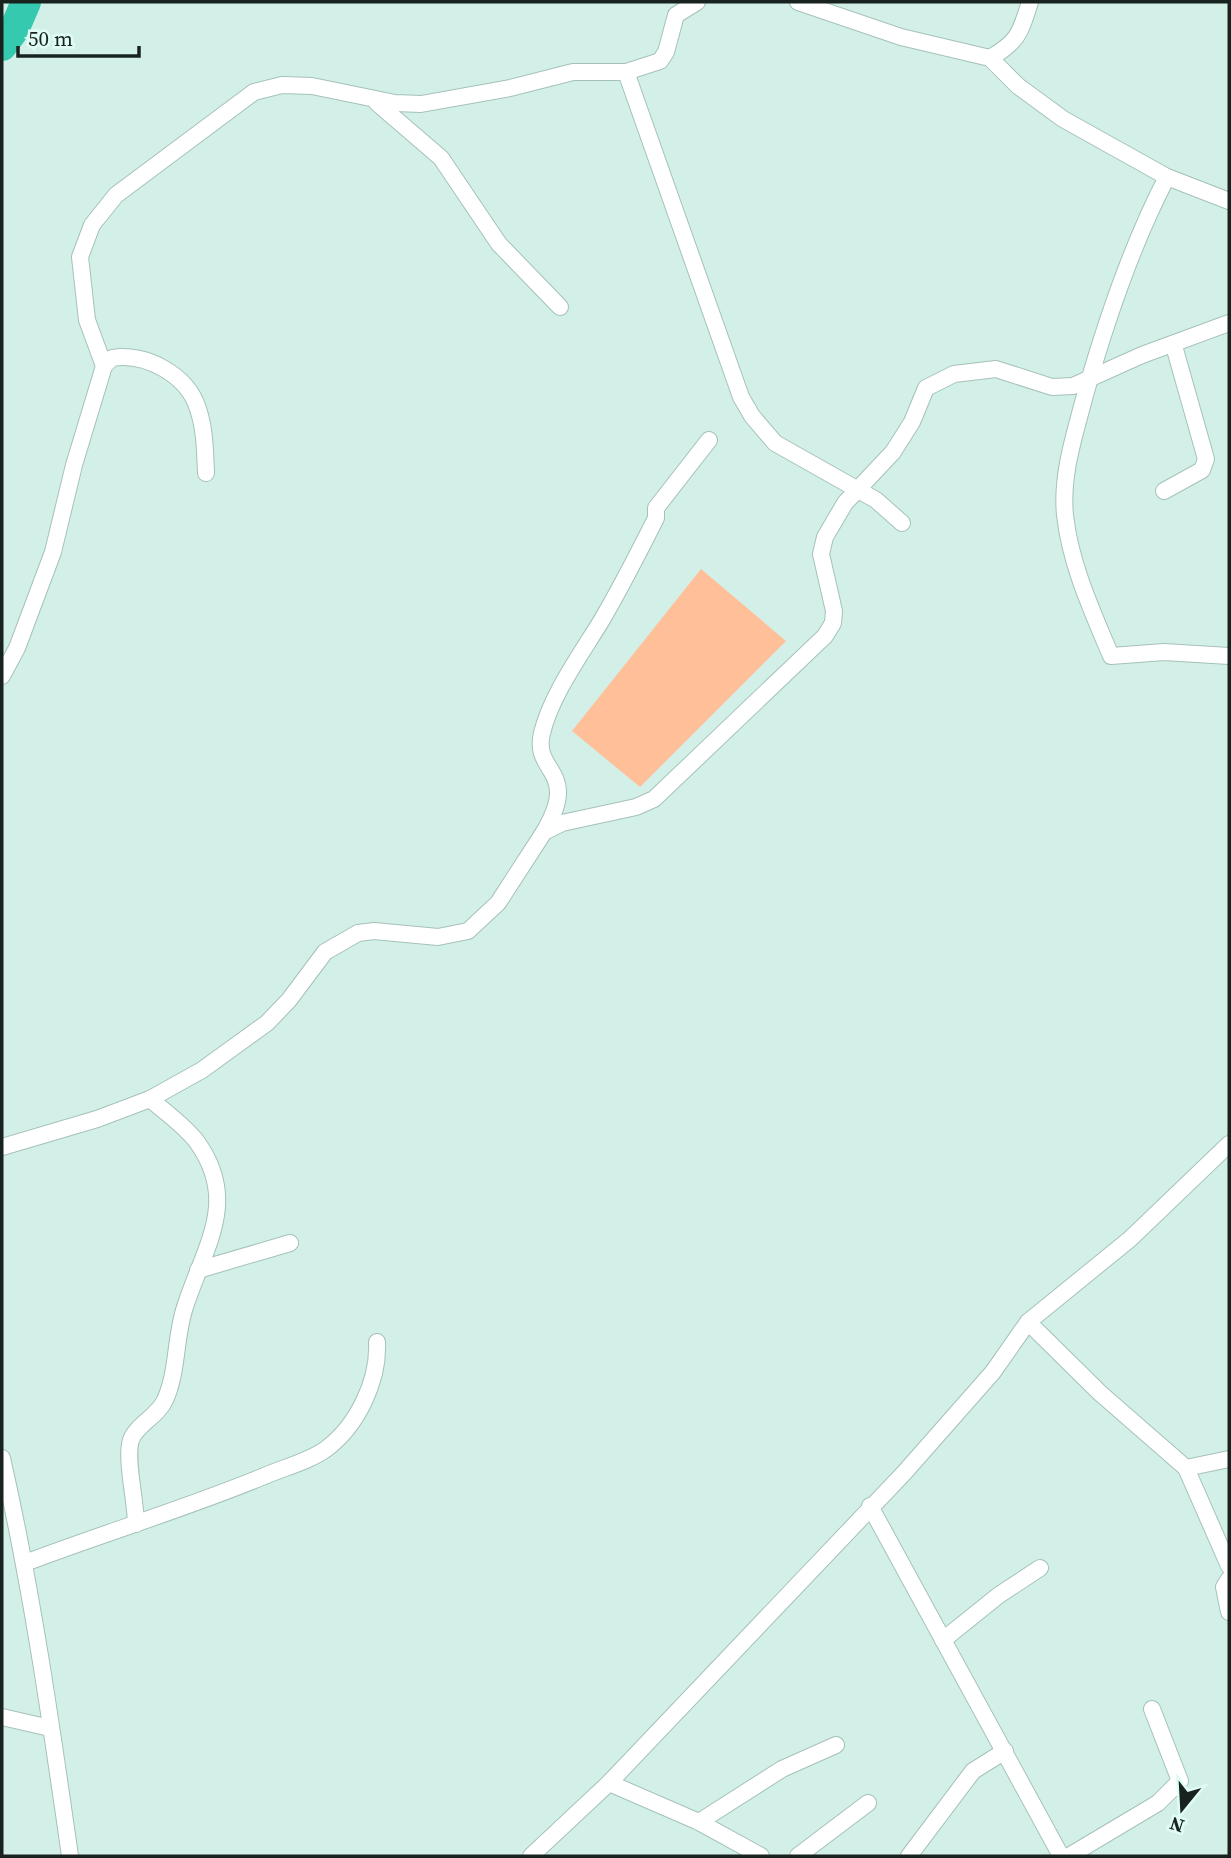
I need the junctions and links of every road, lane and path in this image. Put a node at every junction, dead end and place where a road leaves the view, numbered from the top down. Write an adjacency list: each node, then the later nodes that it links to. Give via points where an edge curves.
1 (697, 2): 5 (street, via 676,15 660,61)
2 (798, 2): 4 (street, via 901,37)
3 (1030, 2): 4 (street, via 1023,29 1010,46)
4 (990, 58): 7 (street, via 1018,86 1063,119)
5 (626, 72): 6 (street, via 573,72 421,104); 16 (street, via 741,397 775,443)
6 (369, 97): 9 (street, via 441,158 499,244); 12 (street, via 312,86 282,85 254,92 116,195 92,225 80,257 87,320)
7 (1167, 177): 8 (street); 13 (street, via 1145,219)
8 (1229, 201)
9 (560, 307)
10 (1229, 323): 11 (street)
11 (1174, 346): 13 (street, via 1142,355); 17 (street, via 1206,459 1202,470)
12 (104, 366): 15 (street, via 112,358 156,363 186,388 198,407); 20 (street, via 53,552)
13 (1089, 381): 16 (street, via 1052,387 996,369 954,374 935,382 926,388 893,452); 19 (street, via 1067,467 1065,512 1073,553 1111,656 1164,652)
14 (709, 440): 21 (street, via 656,509 656,518 626,578 542,731 540,748 560,784)
15 (206, 474)
16 (860, 490): 18 (street); 21 (street, via 834,517 825,537 821,554 834,611 825,636 654,799)
17 (1164, 491)
18 (902, 523)
19 (1229, 656)
20 (2, 676)
21 (544, 832): 22 (street, via 498,903 468,931 438,937 373,931 342,941 325,952 267,1023 202,1070)
22 (150, 1099): 24 (street); 26 (street, via 196,1140 211,1165 218,1191 216,1222)
23 (1229, 1144): 27 (street, via 1122,1246)
24 (2, 1147)
25 (290, 1243): 26 (street)
26 (198, 1270): 33 (street, via 184,1308 164,1402 132,1437 129,1459)
27 (1028, 1322): 31 (street); 32 (street, via 993,1372)
28 (377, 1342): 33 (street, via 371,1384 359,1411 349,1428 324,1450)
29 (2, 1458): 34 (street)
30 (1229, 1459): 31 (street)
31 (1186, 1468): 35 (street)
32 (870, 1506): 39 (street); 45 (street)
33 (136, 1524): 34 (street)
34 (25, 1563): 42 (street)
35 (1229, 1566)
36 (1040, 1568): 39 (street)
37 (1229, 1579): 38 (street, via 1224,1587)
38 (1229, 1612)
39 (943, 1640): 44 (street)
40 (1152, 1709): 54 (street, via 1180,1781 1158,1803)
41 (2, 1717): 42 (street)
42 (50, 1728): 48 (street)
43 (836, 1745): 47 (street, via 782,1769)
44 (1004, 1751): 52 (street, via 973,1771); 53 (street)
45 (609, 1783): 47 (street); 49 (street)
46 (868, 1803): 51 (street)
47 (699, 1822): 50 (street)
48 (70, 1856)
49 (531, 1856)
50 (761, 1856)
51 (798, 1856)
52 (909, 1856)
53 (1061, 1856)
54 (1069, 1856)

